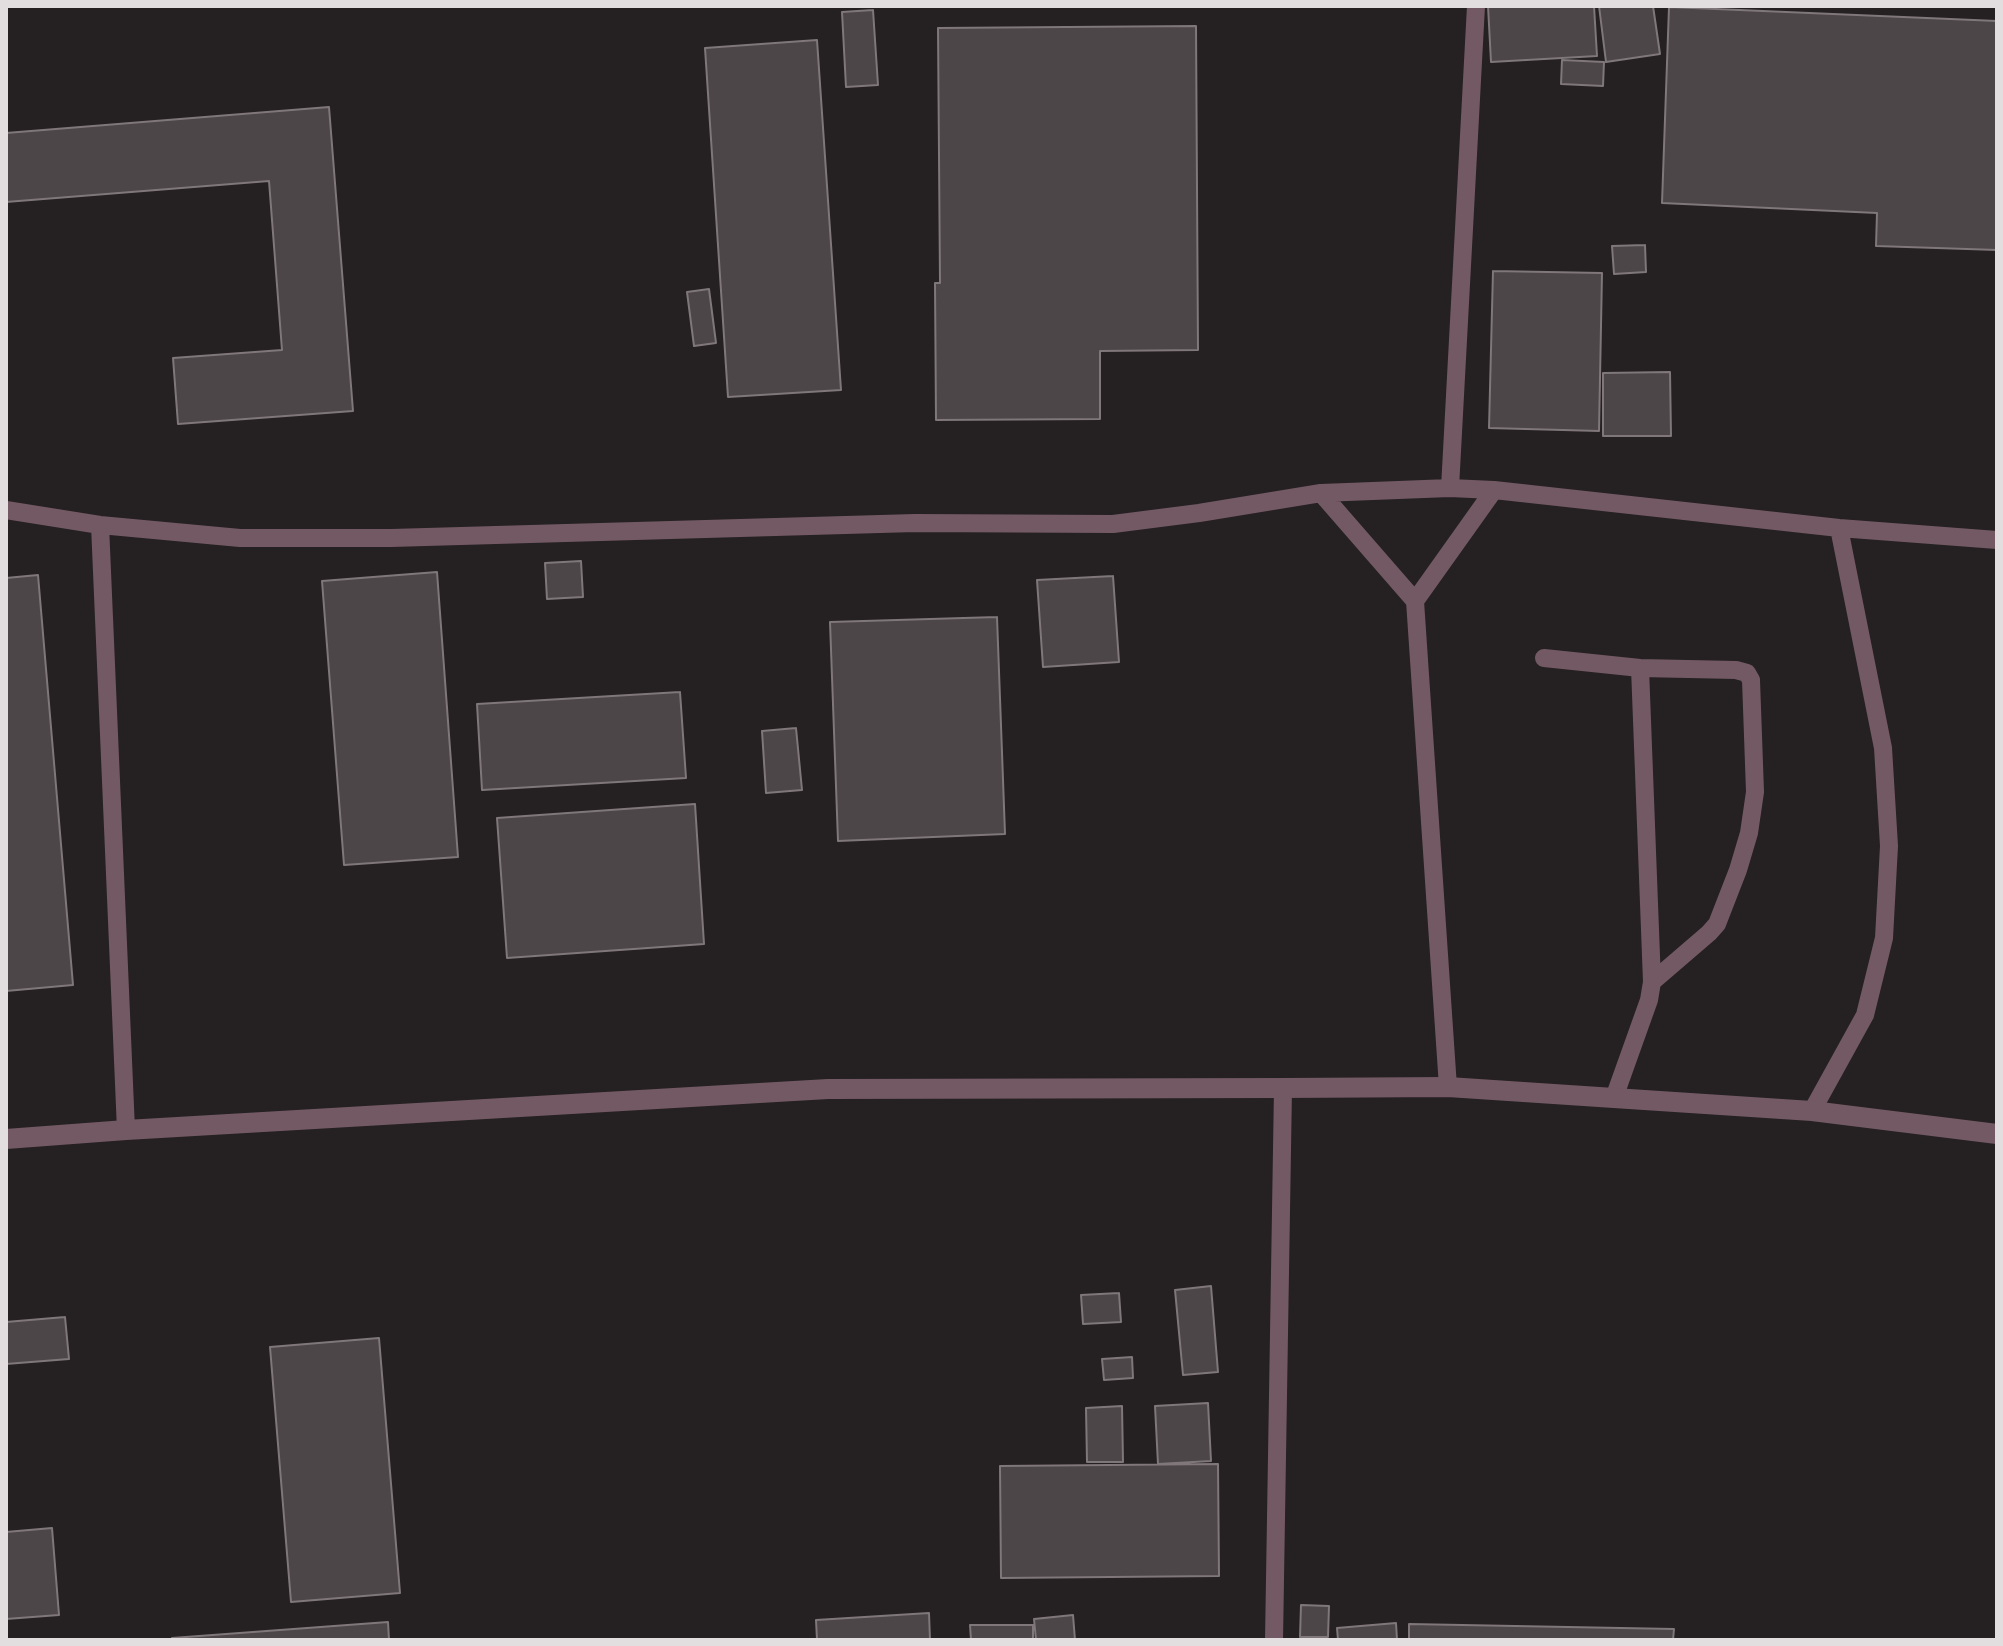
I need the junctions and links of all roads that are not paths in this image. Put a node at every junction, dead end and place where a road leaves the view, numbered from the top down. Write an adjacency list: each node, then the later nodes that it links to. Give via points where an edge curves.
1 (1476, 6): 2 (lane)
2 (1450, 488): 3 (lane); 4 (lane)
3 (1494, 490): 7 (lane); 9 (lane)
4 (1321, 493): 6 (lane, via 1113,524 915,523 391,538 240,538); 9 (lane)
5 (6, 510): 6 (lane)
6 (100, 525): 17 (lane)
7 (1839, 528): 8 (lane); 16 (lane, via 1883,748 1889,846 1884,938 1865,1015)
8 (1997, 540)
9 (1415, 601): 13 (lane)
10 (1544, 658): 11 (lane)
11 (1640, 668): 12 (lane); 12 (lane, via 1736,670 1751,680 1755,792 1738,870 1717,924)
12 (1652, 982): 15 (lane)
13 (1448, 1087): 14 (street); 15 (street)
14 (1283, 1088): 17 (street, via 828,1089); 20 (lane)
15 (1614, 1098): 16 (street)
16 (1812, 1111): 18 (street)
17 (126, 1130): 19 (street)
18 (1997, 1134)
19 (6, 1139)
20 (1274, 1640)

